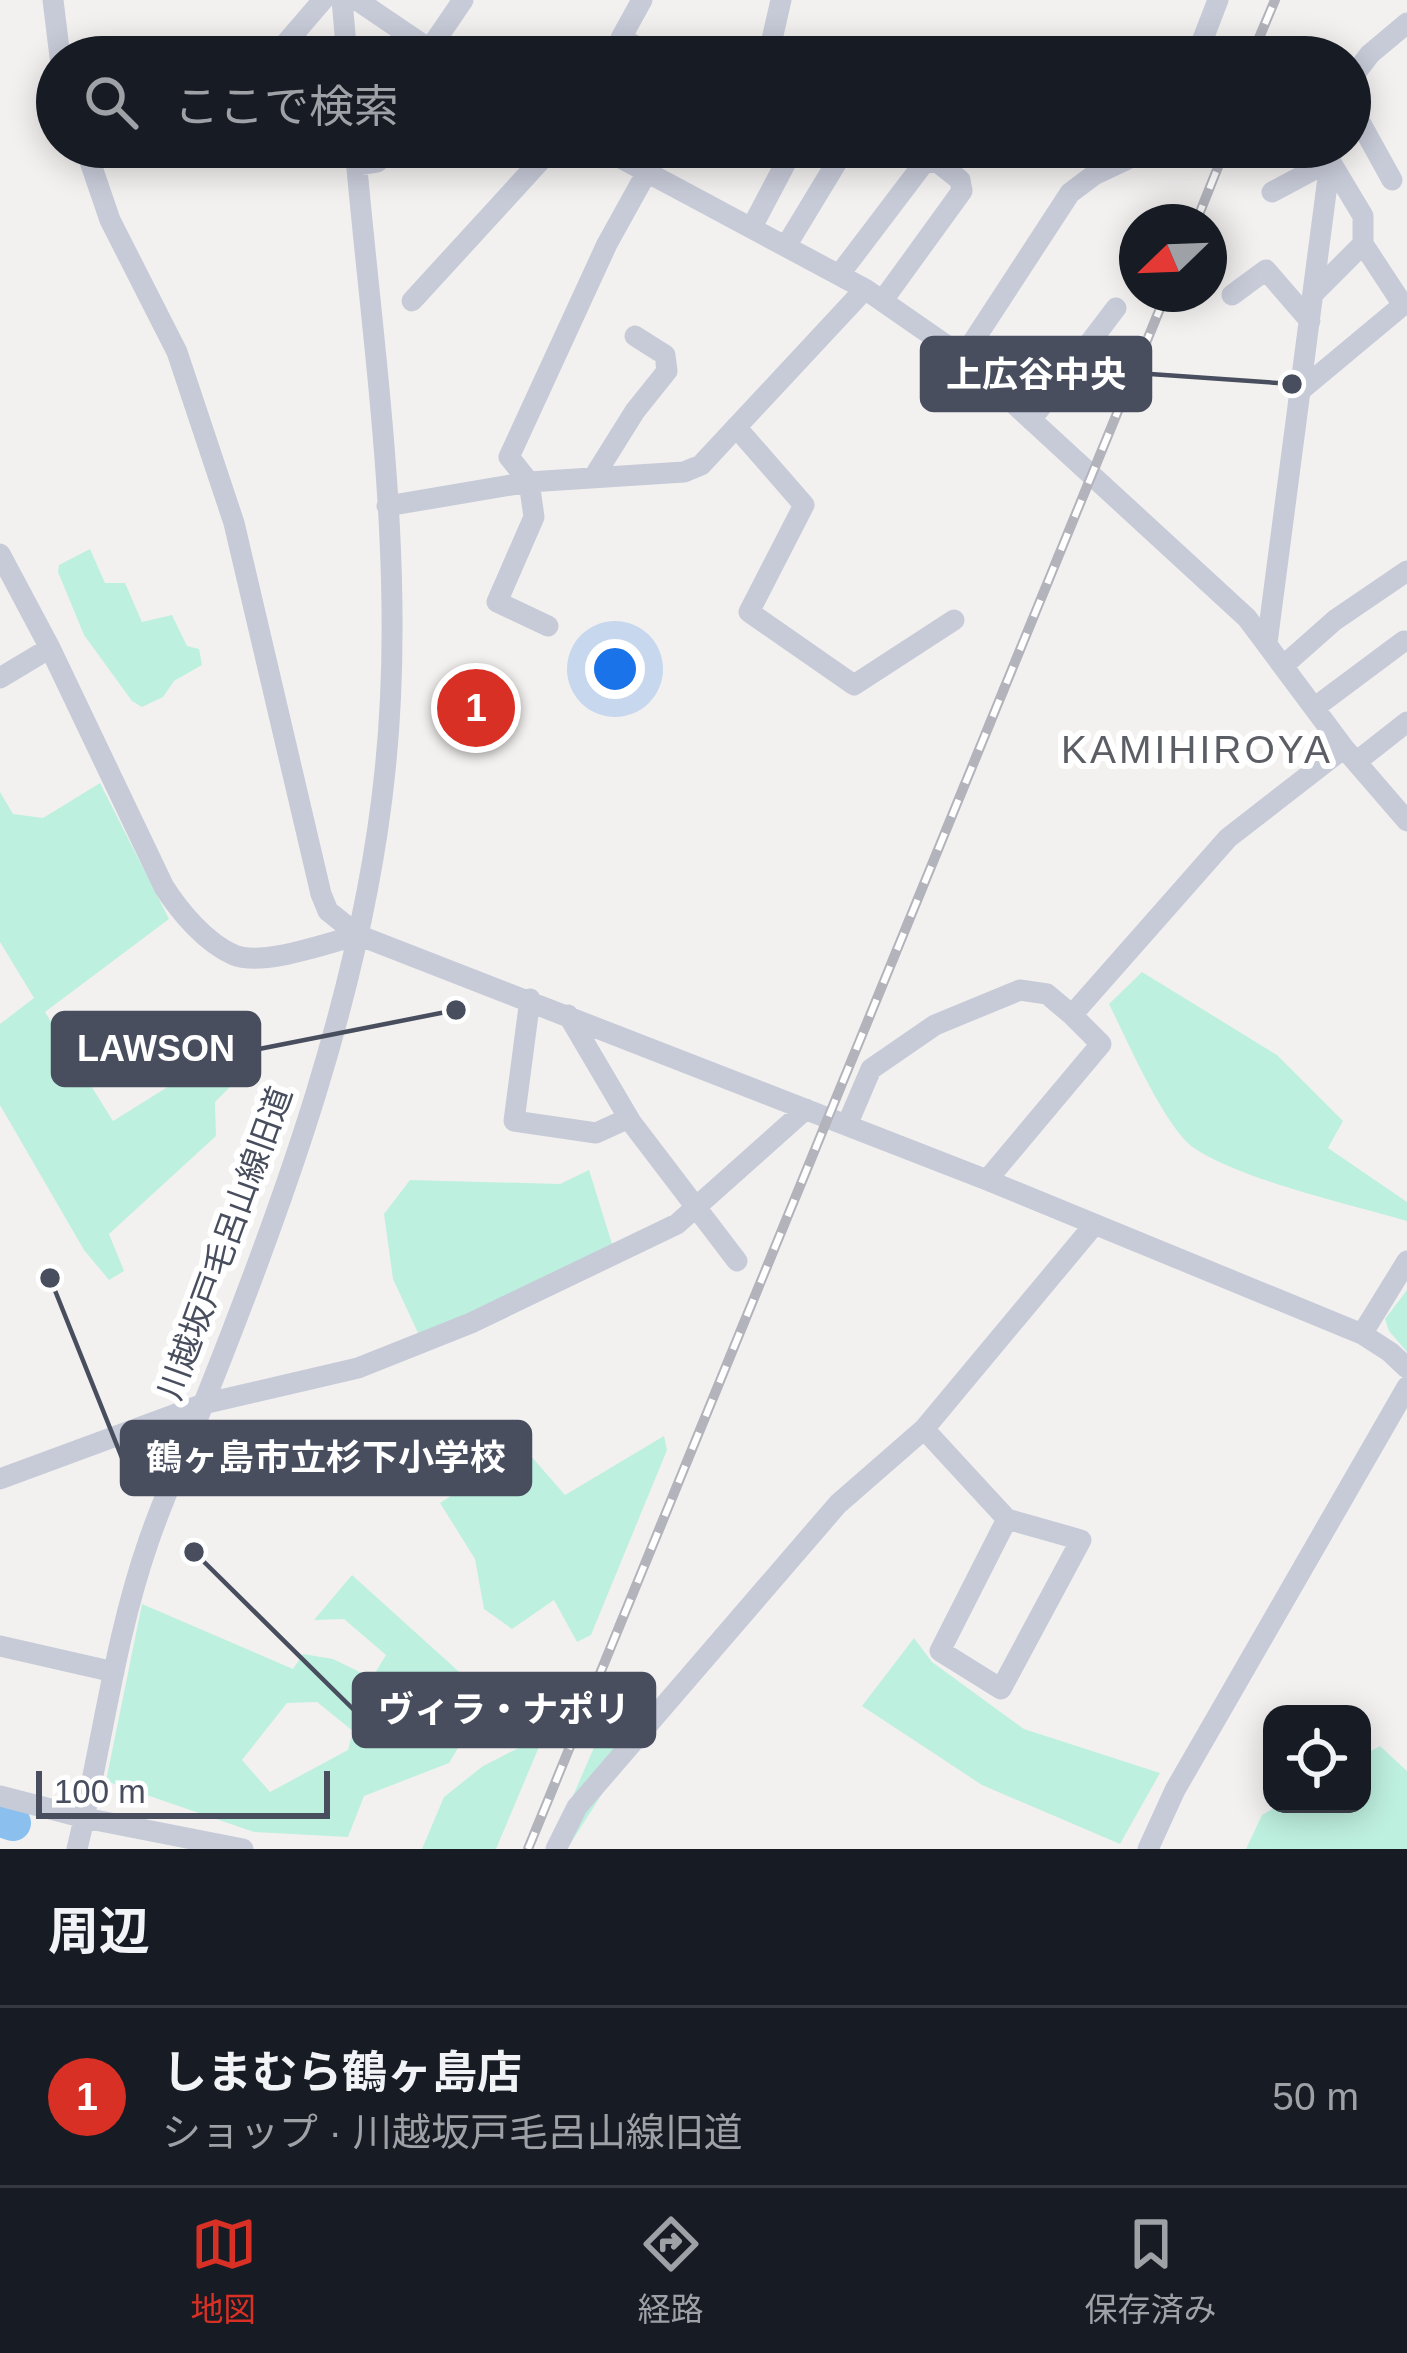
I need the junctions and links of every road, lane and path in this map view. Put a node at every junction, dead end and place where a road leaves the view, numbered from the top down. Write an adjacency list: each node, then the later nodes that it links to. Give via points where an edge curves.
1 (53, 0): 10 (street)
2 (323, 0): 11 (street)
3 (342, 0): 12 (street)
4 (356, 0): 13 (street)
5 (464, 0): 14 (street)
6 (642, 0): 15 (street)
7 (781, 0): 16 (street)
8 (1218, 0): 17 (street)
9 (1407, 22): 18 (street)
10 (57, 36)
11 (292, 36)
12 (345, 36)
13 (409, 36)
14 (445, 36)
15 (622, 36)
16 (773, 36)
17 (1204, 36)
18 (1389, 38): 19 (street); 20 (street)
19 (1371, 49)
20 (1371, 53)
21 (1371, 142): 35 (street)
22 (92, 168): 68 (street, via 177,352 233,523 321,894)
23 (357, 168): 54 (street, 川越坂戸毛呂山線旧道)
24 (535, 168): 44 (street)
25 (644, 168): 34 (street)
26 (783, 168): 37 (street)
27 (833, 168): 39 (street)
28 (920, 168): 40 (street)
29 (945, 168): 41 (street, via 962,191)
30 (1109, 168): 48 (street, via 1070,193)
31 (1311, 168): 36 (street)
32 (1325, 168): 43 (street)
33 (1332, 168): 38 (street, via 1363,216)
34 (648, 170): 37 (street); 53 (street, via 509,457)
35 (1392, 180)
36 (1272, 192)
37 (752, 227): 39 (street)
38 (1363, 244): 43 (street); 49 (street, via 1403,305)
39 (786, 246): 40 (street)
40 (839, 275): 41 (street)
41 (874, 295): 48 (street); 51 (street)
42 (1232, 295): 46 (street, via 1266,270)
43 (1313, 295): 46 (street)
44 (412, 301)
45 (1116, 308): 50 (street)
46 (1310, 321): 49 (street)
47 (635, 336): 52 (street, via 664,355 667,371)
48 (963, 357): 50 (street)
49 (1300, 390): 60 (street)
50 (1031, 420): 60 (street)
51 (736, 427): 52 (street, via 684,472); 57 (street, via 804,506 749,613 854,686)
52 (595, 475): 53 (street)
53 (529, 482): 54 (street); 58 (street, via 534,517 497,602)
54 (387, 506): 68 (street, 川越坂戸毛呂山線旧道, via 392,684)
55 (0, 554): 61 (street)
56 (1407, 571): 62 (street)
57 (953, 620)
58 (548, 626)
59 (1404, 641): 64 (street)
60 (1267, 643): 62 (street)
61 (50, 648): 63 (street); 68 (street, via 164,887 189,921 236,956 282,955)
62 (1283, 666): 64 (street)
63 (0, 678)
64 (1314, 708): 66 (street)
65 (1407, 722): 66 (street)
66 (1350, 754): 67 (street); 71 (street, via 1228,838)
67 (1407, 821)
68 (358, 935): 69 (street); 83 (street, 川越坂戸毛呂山線旧道, via 294,1156)
69 (530, 999): 70 (street); 73 (street, via 514,1121 596,1133)
70 (568, 1015): 72 (street); 73 (street)
71 (1072, 1015): 74 (street, via 1047,994 1020,990 935,1025 871,1070); 75 (street, via 1101,1044)
72 (806, 1109): 74 (street); 76 (street)
73 (629, 1118): 76 (street)
74 (848, 1125): 75 (street)
75 (988, 1180): 77 (street)
76 (697, 1207): 79 (street); 83 (street, via 471,1323 358,1368)
77 (1094, 1225): 80 (street); 84 (street)
78 (1407, 1261): 80 (street)
79 (737, 1262)
80 (1362, 1334): 81 (street)
81 (1407, 1368)
82 (1407, 1387): 94 (street)
83 (203, 1404): 85 (street); 88 (street, 川越坂戸毛呂山線旧道, via 149,1540)
84 (924, 1429): 86 (street); 93 (street, via 838,1504 586,1796)
85 (0, 1479)
86 (1007, 1519): 86 (street, via 1082,1540 1001,1689 940,1651)
87 (0, 1646): 88 (street)
88 (114, 1672): 90 (street, 川越坂戸毛呂山線旧道)
89 (0, 1796): 90 (street)
90 (85, 1818): 91 (street, 川越坂戸毛呂山線旧道); 92 (street)
91 (77, 1849)
92 (243, 1849)
93 (556, 1849)
94 (1148, 1849)

